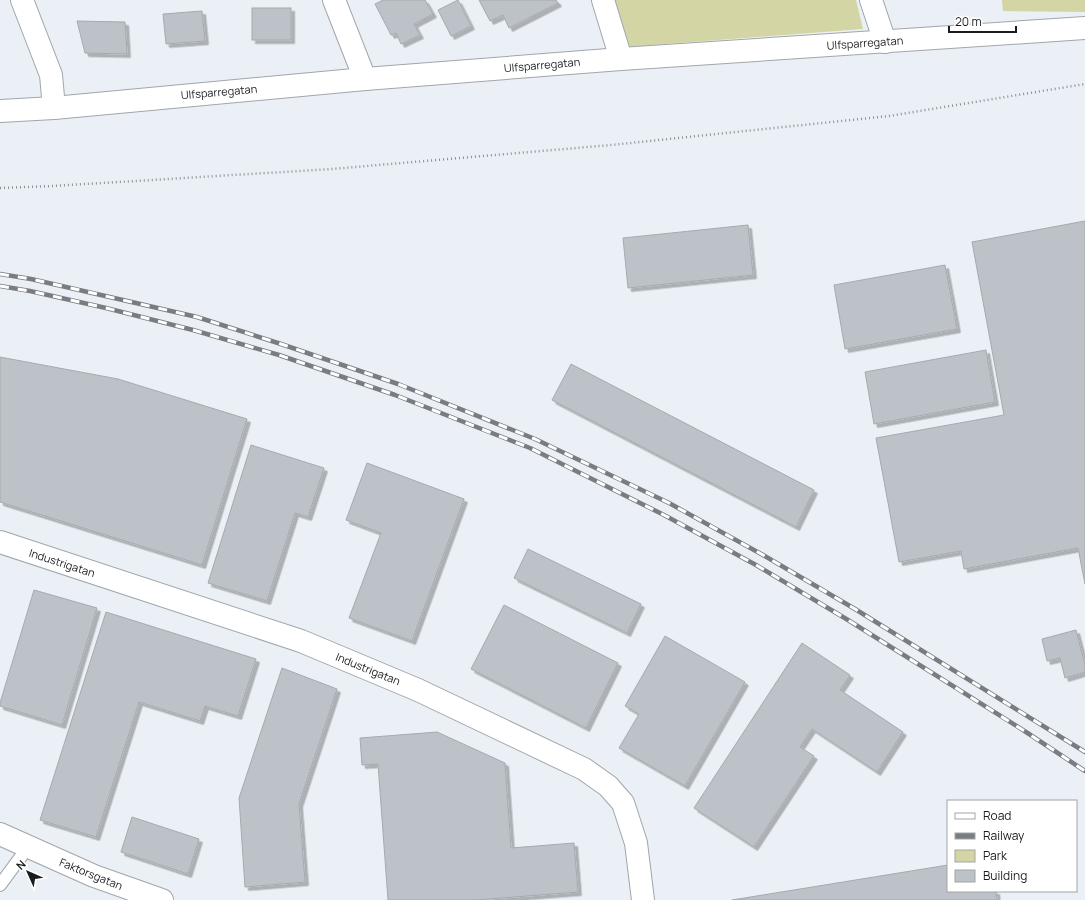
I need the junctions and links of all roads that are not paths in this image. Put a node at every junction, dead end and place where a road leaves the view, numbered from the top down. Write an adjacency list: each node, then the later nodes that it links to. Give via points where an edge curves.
1 (22, 0): 9 (street, via 51,75)
2 (334, 0): 8 (street)
3 (603, 0): 7 (street)
4 (871, 0): 6 (street)
5 (1085, 28): 6 (street, Ulfsparregatan)
6 (884, 42): 7 (street, Ulfsparregatan)
7 (622, 59): 8 (street, Ulfsparregatan)
8 (365, 79): 9 (street, Ulfsparregatan)
9 (54, 108): 10 (street, Ulfsparregatan)
10 (0, 111)
11 (0, 542): 16 (street, Industrigatan, via 301,641 418,690 584,770 608,786 623,803 636,843)
12 (0, 834): 13 (street, Faktorsgatan)
13 (28, 847): 14 (lane); 15 (street, Faktorsgatan, via 94,876)
14 (0, 885)
15 (162, 900)
16 (643, 900)

